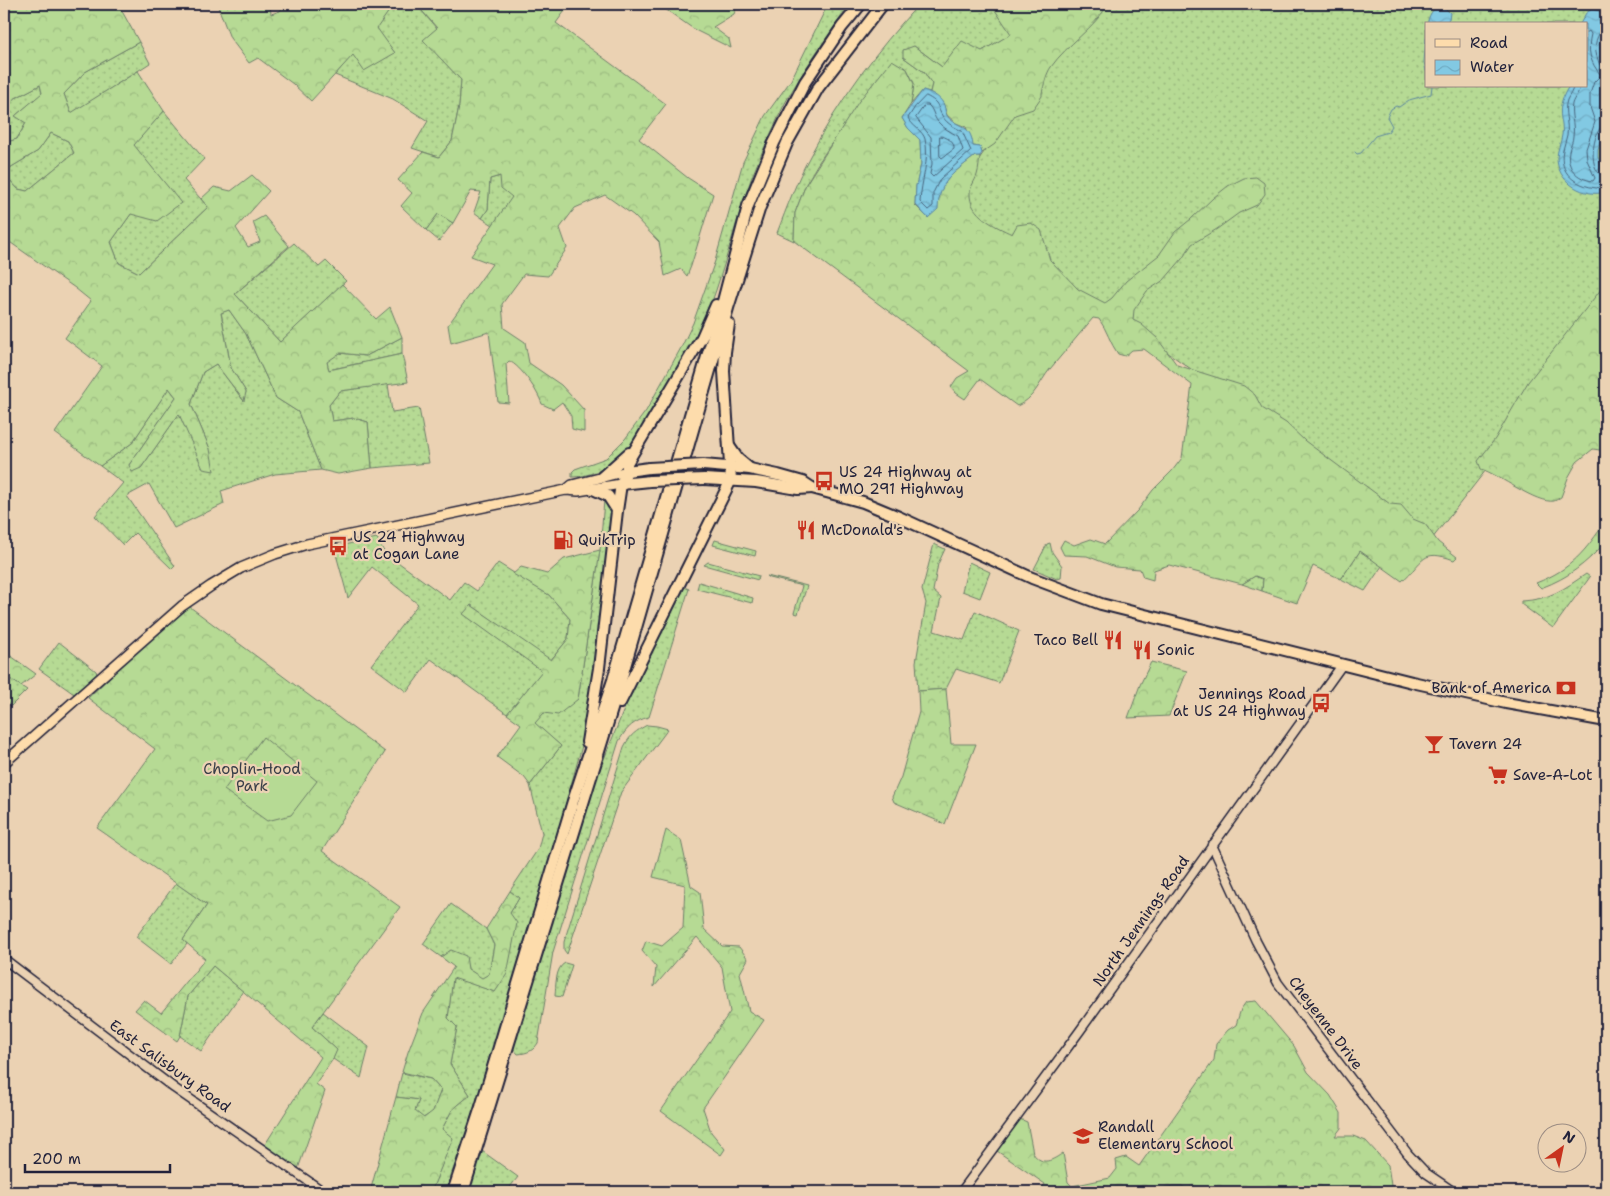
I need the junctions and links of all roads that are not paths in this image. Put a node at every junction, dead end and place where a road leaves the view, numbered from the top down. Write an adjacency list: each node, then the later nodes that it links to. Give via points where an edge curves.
1 (861, 4): 4 (highway, via 805,82 774,143 748,206)
2 (883, 4): 3 (highway, via 818,88 787,143 760,207)
3 (740, 270): 6 (highway, via 725,352); 19 (highway)
4 (726, 286): 5 (highway, via 702,338); 21 (highway, via 613,680)
5 (636, 445): 9 (highway, via 627,462); 10 (highway)
6 (729, 446): 7 (highway); 8 (highway)
7 (730, 467): 8 (highway); 9 (highway, bridge, via 703,465); 11 (highway)
8 (750, 469): 13 (highway, via 796,480)
9 (627, 471): 10 (main road); 12 (highway)
10 (602, 477): 15 (main road, via 572,485)
11 (736, 480): 12 (highway, bridge); 13 (highway); 19 (highway, via 724,494 633,674 610,736)
12 (621, 484): 14 (main road); 16 (highway)
13 (812, 488): 17 (highway, via 887,511 1084,599)
14 (593, 489): 15 (main road); 16 (highway, via 608,496)
15 (566, 490): 20 (main road, via 307,544 241,568 182,606)
16 (617, 511): 21 (highway, via 594,702)
17 (1342, 665): 18 (highway, via 1506,703); 22 (street, North Jennings Road)
18 (1606, 721)
19 (600, 750): 25 (highway)
20 (4, 763)
21 (573, 801): 25 (highway)
22 (1212, 845): 26 (street, North Jennings Road); 27 (street, Cheyenne Drive, via 1278,983 1408,1154 1426,1173)
23 (4, 959): 24 (street, East Salisbury Road, via 174,1088)
24 (324, 1192)
25 (455, 1192)
26 (961, 1192)
27 (1454, 1192)

